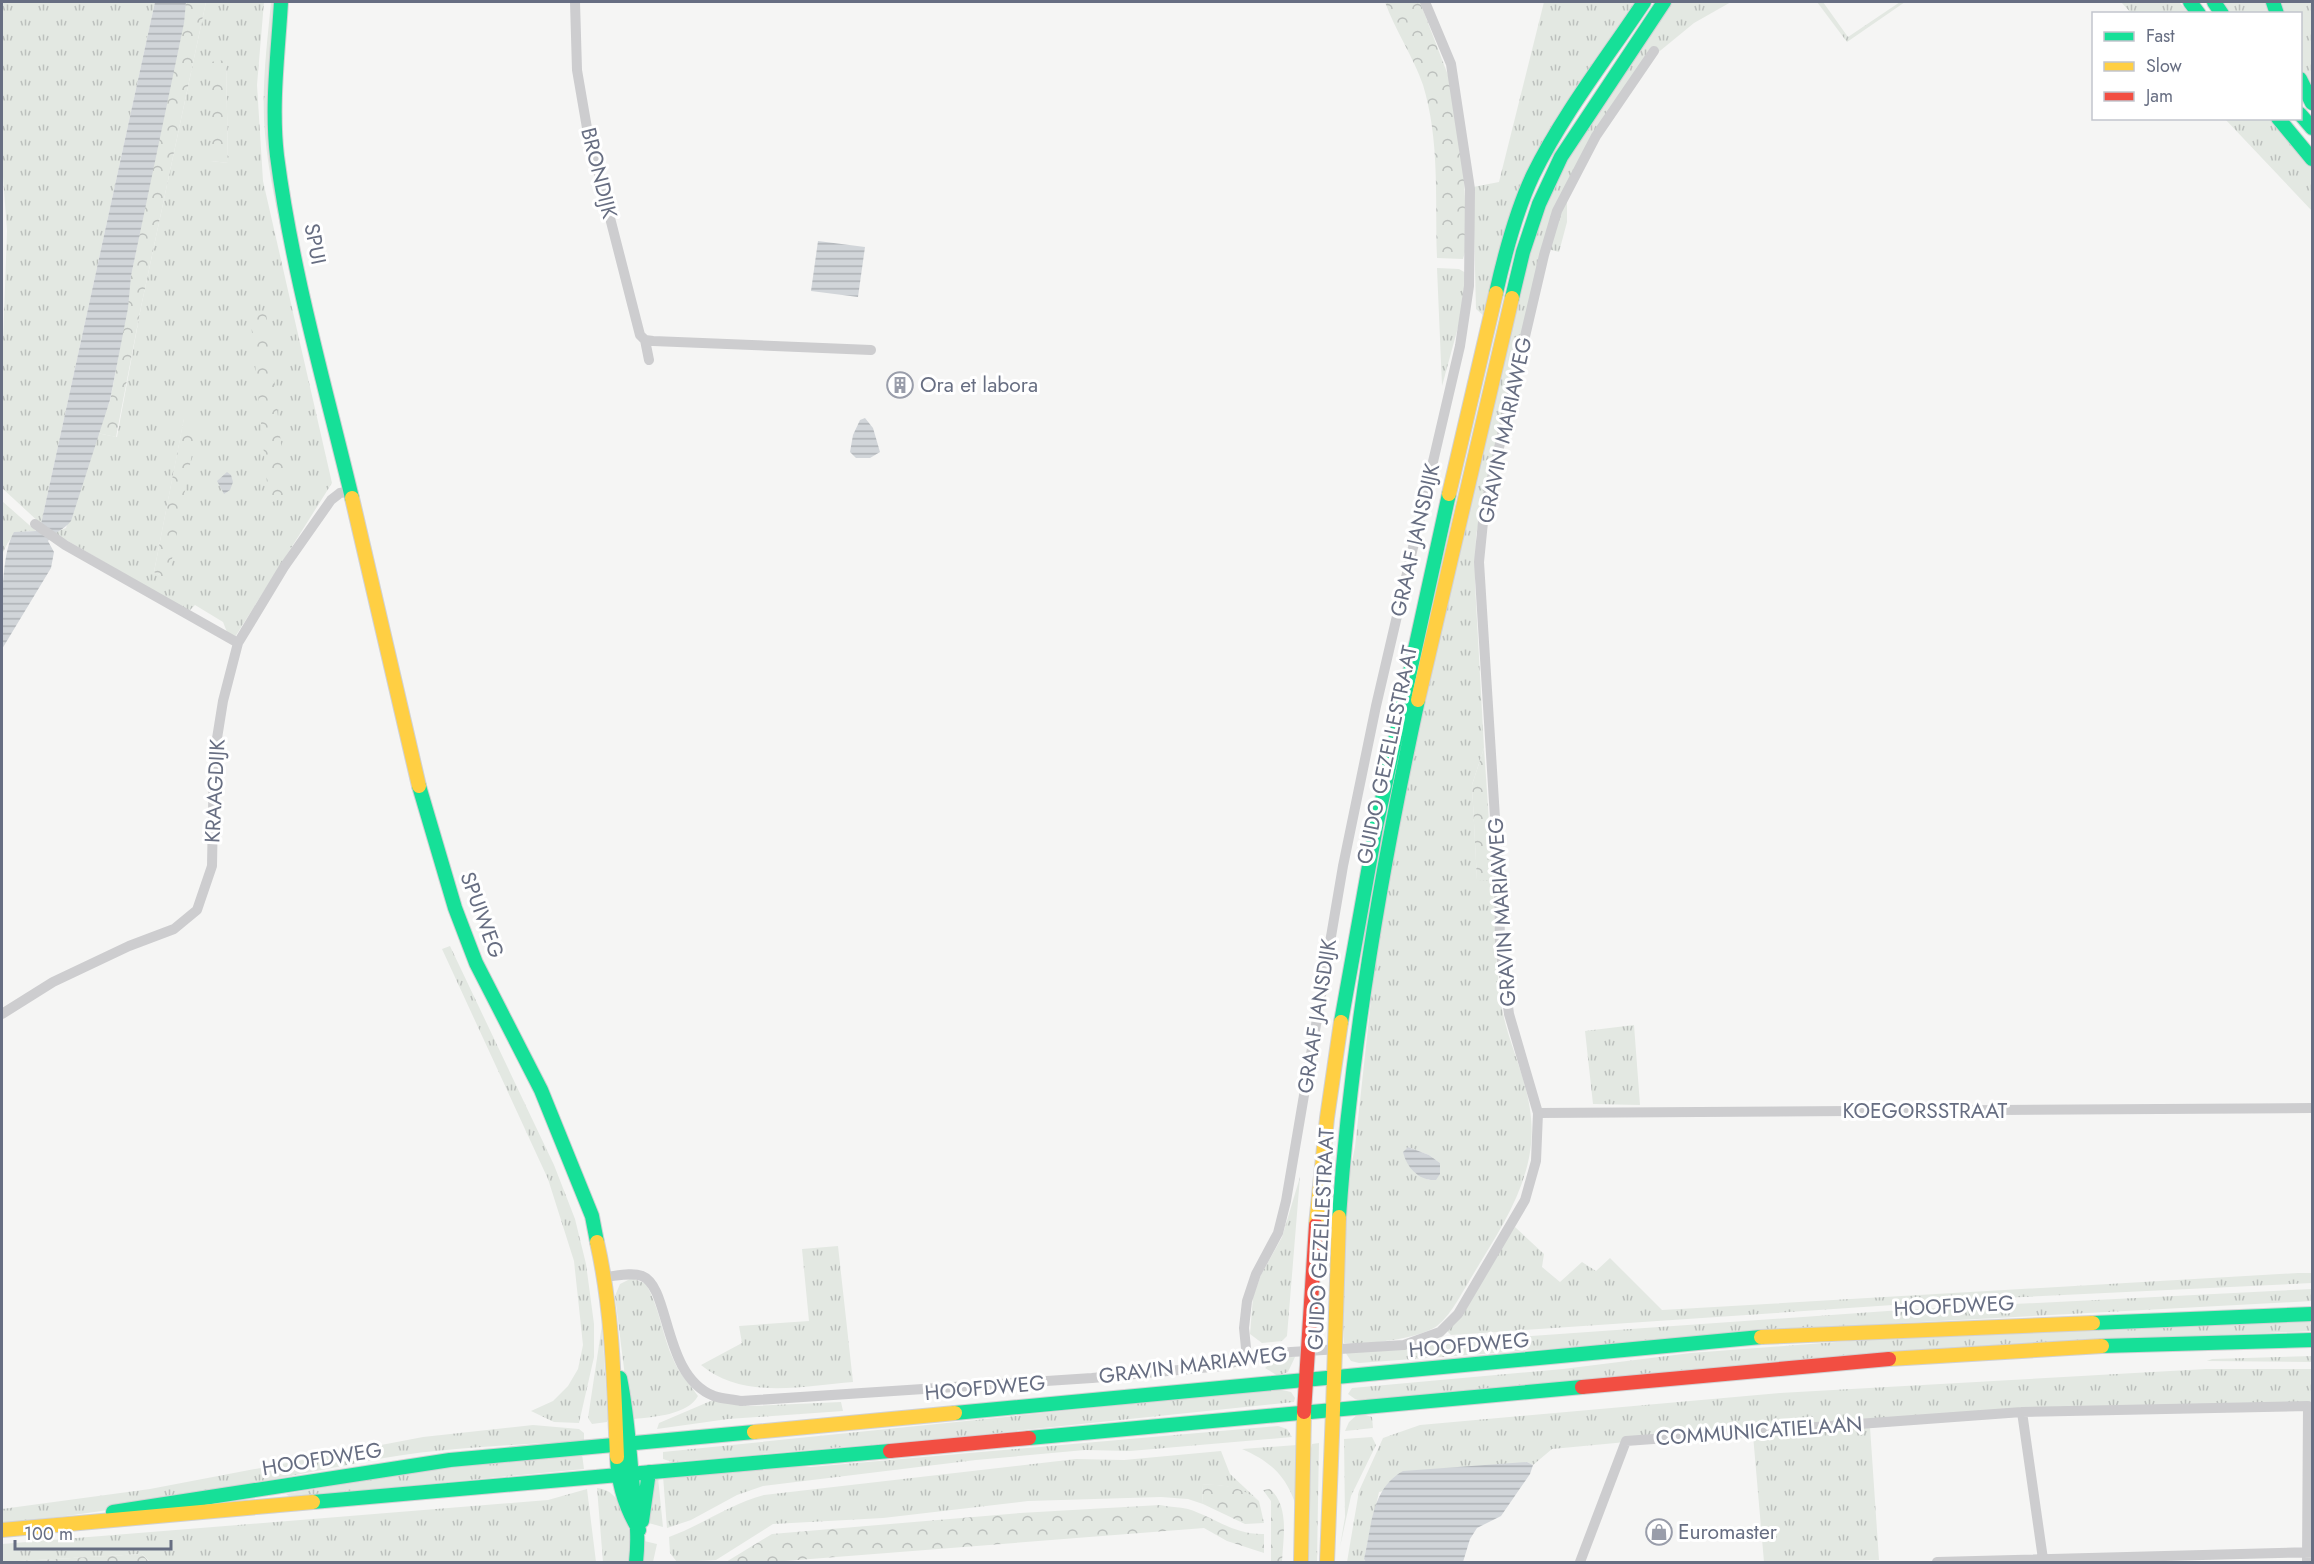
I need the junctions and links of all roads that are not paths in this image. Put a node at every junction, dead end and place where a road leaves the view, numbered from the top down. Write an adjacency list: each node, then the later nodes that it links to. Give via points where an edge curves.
1 (281, 2): 16 (main road, SPUI, via 275,92 277,155 298,270)
2 (576, 2): 13 (street, BRONDIJK, via 578,70 587,128 640,334)
3 (1425, 2): 27 (street, GRAAF JANSDIJK, via 1451,64 1464,141 1470,189 1469,286 1460,346 1343,866 1286,1201 1278,1233 1256,1274 1247,1301)
4 (1644, 2): 26 (main road, GUIDO GEZELLESTRAAT, via 1551,141 1532,178 1506,251 1366,874 1341,1014 1319,1183 1310,1262)
5 (1664, 2): 25 (main road, GUIDO GEZELLESTRAAT, via 1561,157 1523,252 1447,575 1380,891 1341,1190)
6 (1654, 51): 21 (street, GRAVIN MARIAWEG, via 1596,136 1557,211 1484,512 1480,552 1500,946 1509,1014)
7 (2302, 81): 8 (main road)
8 (2313, 103)
9 (2302, 115): 11 (main road)
10 (2280, 120): 12 (main road)
11 (2313, 128)
12 (2313, 159)
13 (645, 340): 14 (street); 15 (street, BRONDIJK)
14 (871, 351)
15 (649, 360)
16 (351, 490): 18 (street, KRAAGDIJK, via 331,500); 22 (main road, SPUIWEG, via 422,797 454,908 476,963 541,1090 570,1159 592,1216)
17 (35, 524): 18 (street)
18 (238, 643): 19 (street, KRAAGDIJK, via 214,757 212,866 197,910 174,929 53,982)
19 (2, 1014)
20 (2313, 1108): 21 (street, KOEGORSSTRAAT)
21 (1538, 1113): 25 (street, GRAVIN MARIAWEG, via 1536,1161 1526,1200 1458,1314 1440,1332 1404,1345)
22 (605, 1277): 27 (street, GRAVIN MARIAWEG, via 640,1275 653,1284 672,1344 686,1373 696,1386 714,1396 741,1401 1092,1378 1222,1366); 33 (main road, SPUIWEG, via 612,1340 629,1422)
23 (2313, 1314): 28 (main road, HOOFDWEG, via 1763,1336)
24 (2313, 1340): 30 (main road, HOOFDWEG, via 2086,1347 1825,1364)
25 (1335, 1349): 26 (street, GRAVIN MARIAWEG); 28 (main road, GUIDO GEZELLESTRAAT)
26 (1307, 1351): 27 (street, GRAVIN MARIAWEG); 29 (main road, GUIDO GEZELLESTRAAT)
27 (1247, 1358)
28 (1334, 1377): 29 (main road, HOOFDWEG); 30 (main road, GUIDO GEZELLESTRAAT)
29 (1305, 1380): 31 (main road, GUIDO GEZELLESTRAAT); 33 (main road, HOOFDWEG)
30 (1333, 1410): 31 (main road, HOOFDWEG); 43 (main road, GUIDO GEZELLESTRAAT)
31 (1304, 1412): 34 (main road, HOOFDWEG); 42 (main road, GUIDO GEZELLESTRAAT)
32 (2022, 1412): 39 (street, COMMUNICATIELAAN, via 2308,1406); 40 (street); 44 (street, COMMUNICATIELAAN, via 1626,1441)
33 (623, 1442): 35 (main road); 36 (main road, HOOFDWEG, via 450,1460)
34 (649, 1472): 35 (main road, HOOFDWEG); 38 (main road)
35 (625, 1474): 36 (main road, HOOFDWEG); 38 (main road, via 627,1510)
36 (37, 1527): 37 (main road, HOOFDWEG)
37 (2, 1530)
38 (639, 1530): 41 (main road)
39 (2309, 1556): 40 (street)
40 (2043, 1559): 45 (street)
41 (636, 1563)
42 (1301, 1563)
43 (1327, 1563)
44 (1580, 1563)
45 (1937, 1563)

